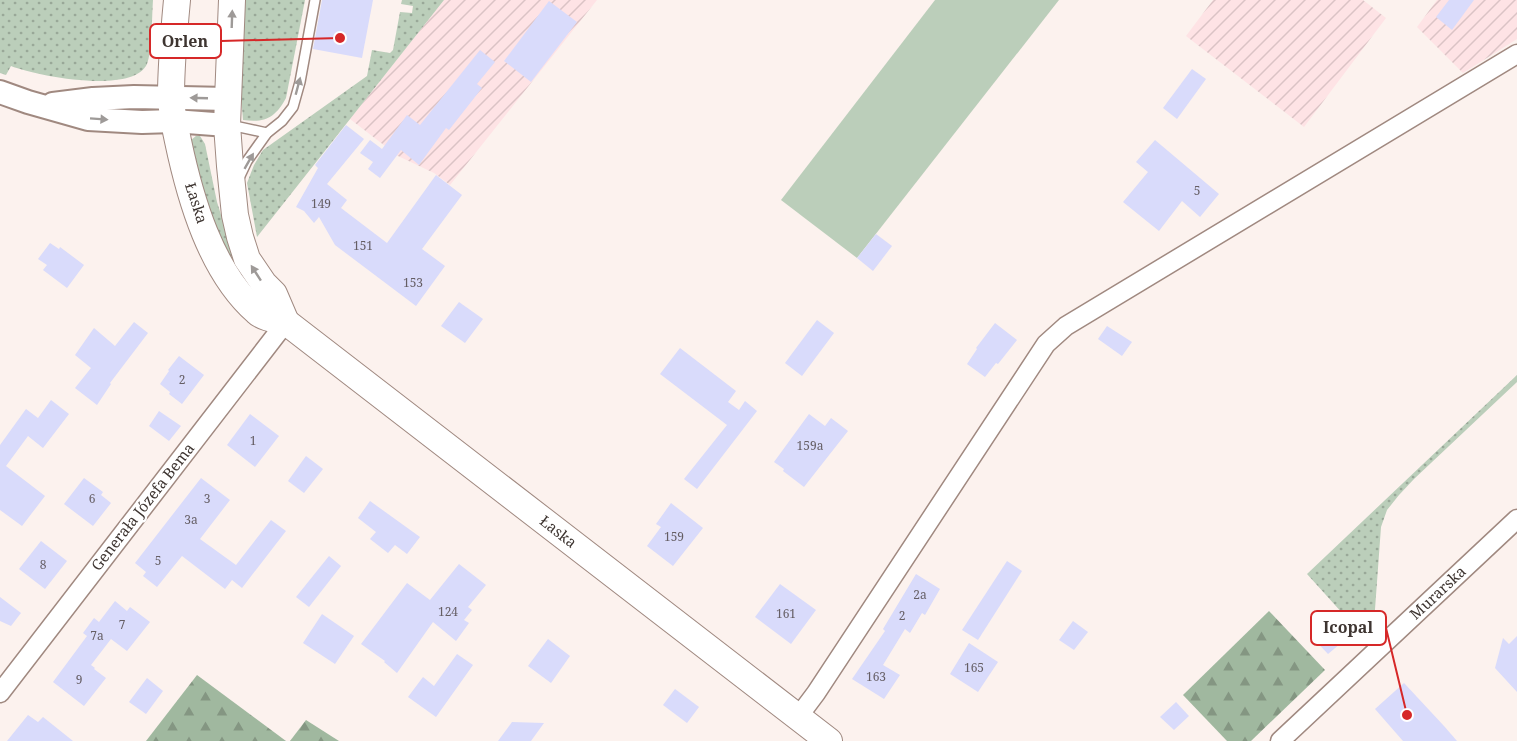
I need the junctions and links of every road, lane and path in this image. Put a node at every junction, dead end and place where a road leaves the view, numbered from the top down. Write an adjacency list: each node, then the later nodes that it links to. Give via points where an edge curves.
1 (177, 0): 7 (main road, Łaska)
2 (232, 0): 6 (main road, Łaska, one-way to 2)
3 (315, 0): 9 (lane, one-way to 3, via 292,107)
4 (1517, 54): 14 (street, via 1066,326 1046,344)
5 (0, 92): 7 (street, via 87,119 142,122)
6 (228, 99): 7 (street, one-way to 7); 8 (main road, Łaska)
7 (173, 109): 8 (street); 11 (main road, Łaska, via 194,203 224,271 258,314)
8 (227, 125): 9 (lane); 10 (main road, Łaska)
9 (267, 133): 10 (lane, one-way to 9)
10 (232, 190): 11 (main road, Łaska, one-way to 10, via 274,294 247,259)
11 (286, 322): 13 (street, Generała Józefa Bema); 14 (main road, Łaska)
12 (1517, 519): 16 (street, Murarska)
13 (0, 693)
14 (798, 717): 15 (main road, Łaska)
15 (830, 741)
16 (1280, 741)

